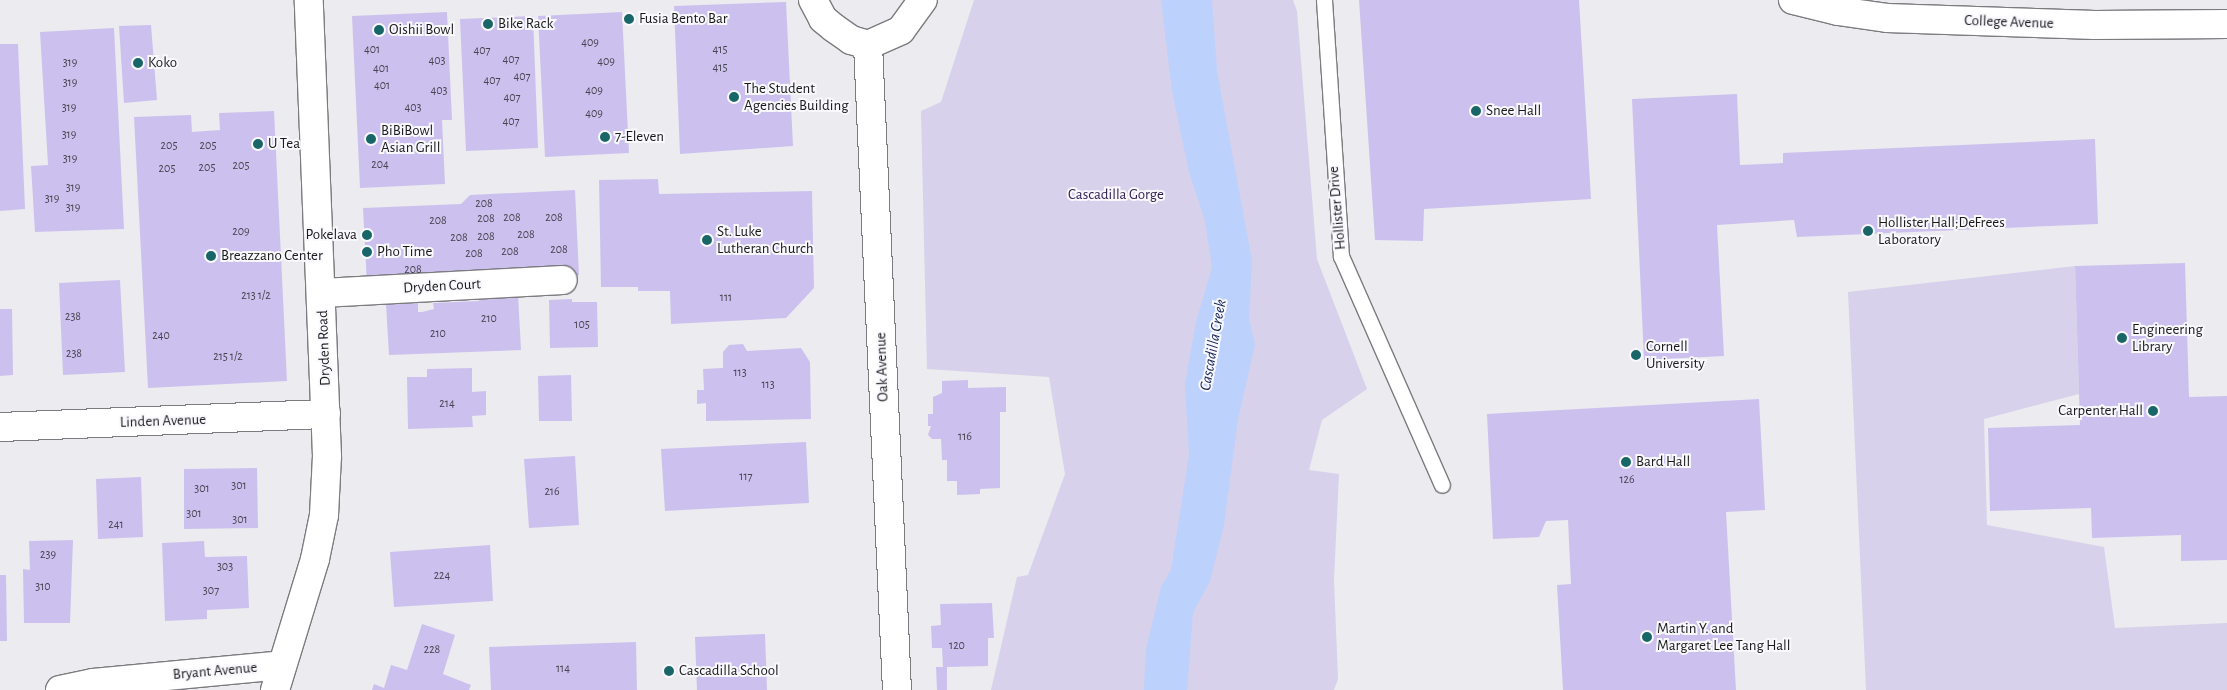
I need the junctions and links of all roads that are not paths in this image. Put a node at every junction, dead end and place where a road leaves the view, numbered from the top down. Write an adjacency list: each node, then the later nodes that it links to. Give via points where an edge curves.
1 (309, 0): 9 (street, Dryden Road)
2 (813, 0): 7 (street, via 824,19 834,28 851,40)
3 (923, 0): 7 (street, via 901,30)
4 (1324, 0): 12 (lane, Hollister Drive, via 1341,256)
5 (1793, 0): 6 (street, College Avenue, via 1887,18 2095,25)
6 (2227, 24)
7 (868, 45): 15 (street, Oak Avenue)
8 (563, 280): 9 (street, Dryden Court)
9 (322, 293): 10 (street, Dryden Road)
10 (326, 414): 11 (street, Linden Avenue); 13 (street, Dryden Road, via 324,515 315,559)
11 (0, 427)
12 (1442, 485)
13 (278, 678): 14 (street, Bryant Avenue, via 93,683)
14 (60, 690)
15 (897, 690)

